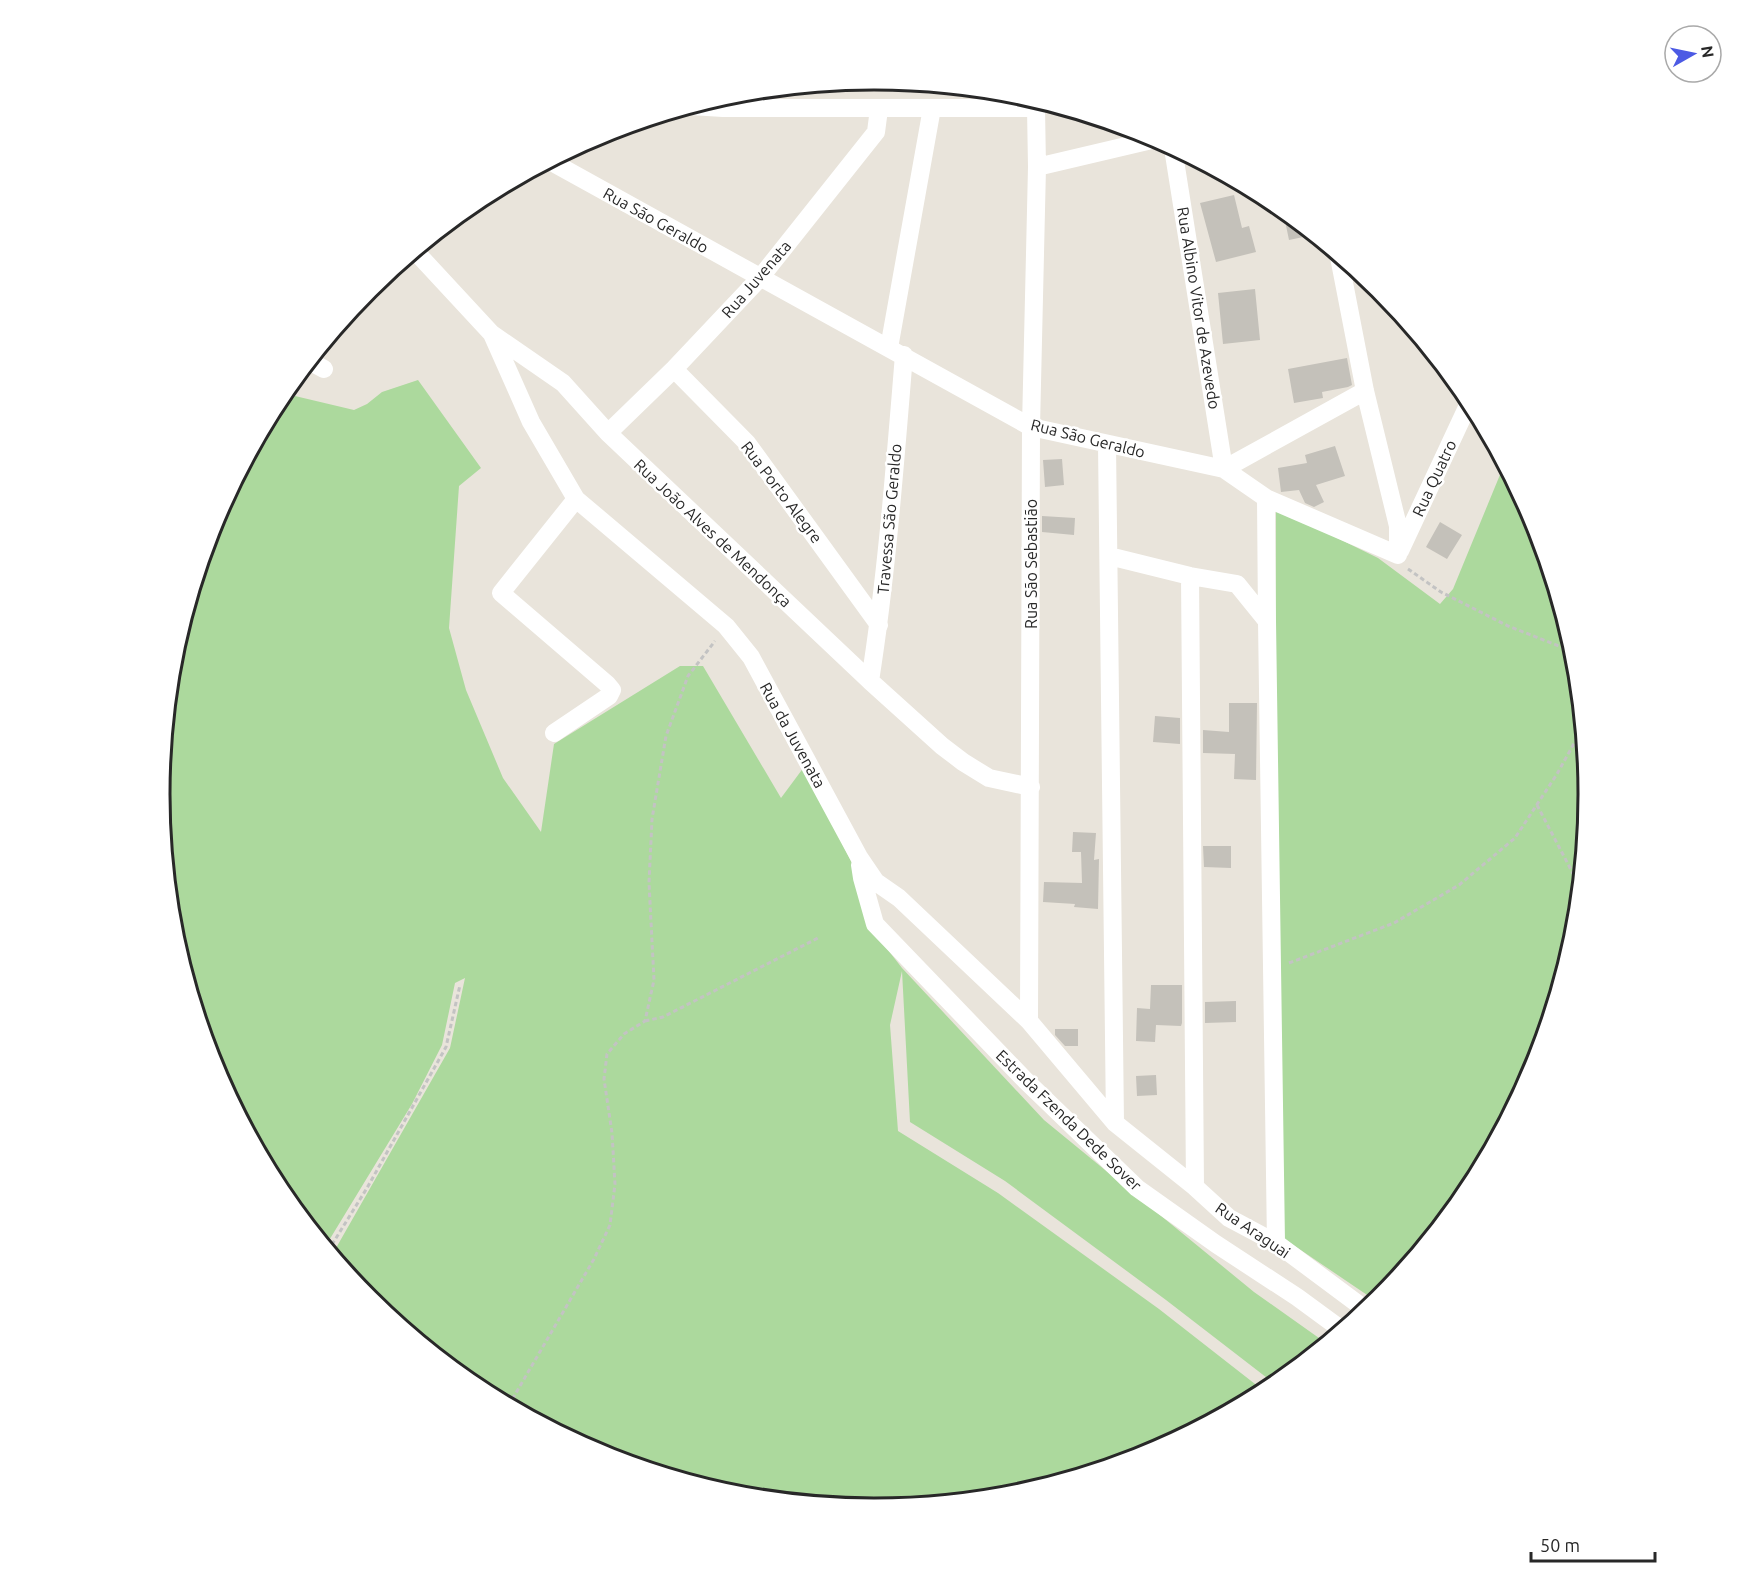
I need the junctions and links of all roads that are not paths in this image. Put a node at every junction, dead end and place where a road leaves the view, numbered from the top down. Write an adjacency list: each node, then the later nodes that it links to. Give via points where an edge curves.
1 (719, 108): 4 (street)
2 (932, 108): 3 (street, Rua São Sebastião); 4 (street); 14 (street, Travessa São Geraldo)
3 (1029, 108)
4 (879, 109): 12 (street, Rua Juvenata, via 876,132)
5 (1036, 110): 9 (street, Rua São Sebastião)
6 (1140, 143): 9 (street)
7 (1175, 158): 21 (street, Rua Albino Vitor de Azevedo)
8 (558, 165): 12 (street, Rua São Geraldo)
9 (1037, 167): 18 (street, Rua São Sebastião)
10 (420, 256): 13 (street, Rua João Alves de Mendonça)
11 (1342, 269): 16 (street)
12 (760, 278): 14 (street, Rua São Geraldo); 15 (street, Rua Juvenata)
13 (492, 334): 19 (street, Rua João Alves de Mendonça, via 563,383); 23 (street, Rua da Juvenata, via 531,422)
14 (896, 352): 18 (street, Rua São Geraldo); 28 (street, Travessa São Geraldo, via 891,502)
15 (674, 369): 19 (street, Rua Juvenata); 28 (street, Rua Porto Alegre, via 747,443)
16 (1365, 391): 21 (street); 24 (street, via 1398,526)
17 (1465, 412): 24 (street, Rua Quatro)
18 (1031, 427): 20 (street, Rua São Geraldo); 31 (street, Rua São Sebastião)
19 (608, 433): 29 (street, Rua João Alves de Mendonça)
20 (1107, 444): 21 (street, Rua São Geraldo); 25 (street)
21 (1224, 469): 22 (street, Rua São Geraldo)
22 (1266, 498): 24 (street, Rua São Geraldo); 27 (street)
23 (576, 499): 30 (street, via 501,593 612,690 609,696); 32 (street, Rua da Juvenata, via 726,626 751,657)
24 (1398, 555)
25 (1109, 556): 26 (street); 34 (street)
26 (1190, 576): 27 (street, via 1237,584); 35 (street)
27 (1267, 621): 36 (street)
28 (879, 625): 29 (street, Travessa São Geraldo)
29 (870, 681): 31 (street, Rua João Alves de Mendonça, via 963,762 989,778)
30 (554, 733)
31 (1031, 787): 33 (street, Rua São Sebastião)
32 (859, 857): 33 (street, Rua da Juvenata, via 876,882 899,898); 38 (street, Estrada Fzenda Dede Sover, via 875,924 1026,1081 1137,1188)
33 (1029, 1020): 34 (street, Rua da Juvenata)
34 (1115, 1123): 35 (street, Rua Araguai)
35 (1195, 1187): 36 (street, Rua Araguai, via 1230,1218)
36 (1276, 1244): 37 (street, Rua Araguai)
37 (1358, 1304)
38 (1335, 1325)

